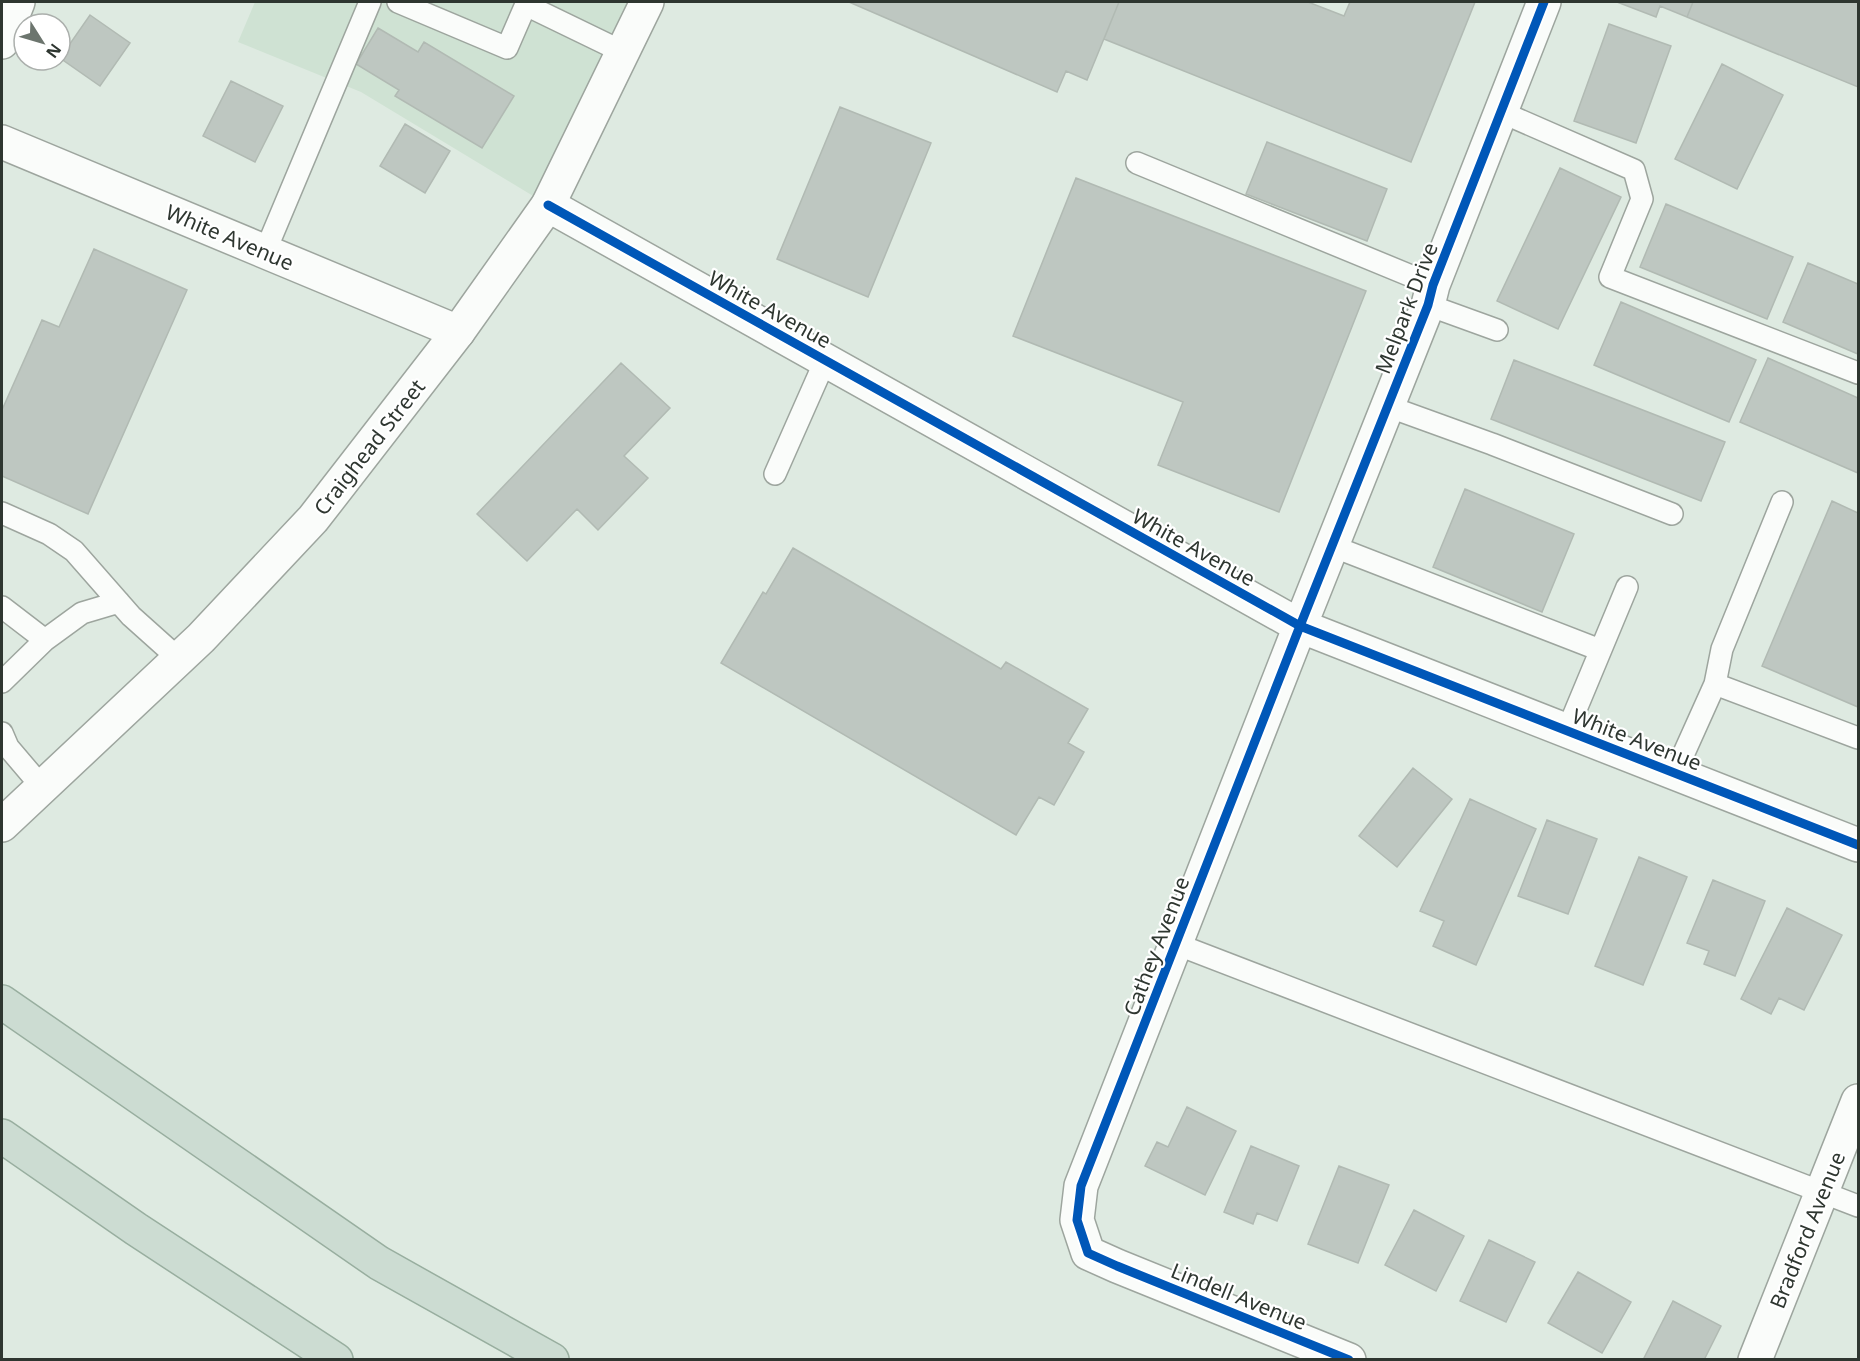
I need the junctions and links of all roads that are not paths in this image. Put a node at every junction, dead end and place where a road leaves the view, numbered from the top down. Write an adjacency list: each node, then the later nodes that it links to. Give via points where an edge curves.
1 (18, 2): 7 (street)
2 (370, 2): 13 (lane)
3 (398, 2): 6 (lane, via 507,48)
4 (647, 2): 8 (street, Craighead Street)
5 (1544, 2): 9 (street, Melpark Drive)
6 (526, 3): 8 (lane)
7 (2, 42)
8 (623, 52): 12 (street, Craighead Street)
9 (1501, 112): 14 (street, Melpark Drive); 18 (lane, via 1634,170 1642,199 1610,277)
10 (2, 142): 13 (street, White Avenue)
11 (1137, 164): 14 (lane)
12 (548, 205): 16 (street, Craighead Street); 17 (street, White Avenue)
13 (265, 252): 16 (street, White Avenue)
14 (1431, 295): 15 (lane); 19 (street, Melpark Drive)
15 (1497, 330)
16 (458, 332): 31 (street, Craighead Street, via 313,519)
17 (825, 361): 20 (lane); 28 (street, White Avenue)
18 (1858, 373)
19 (1387, 406): 23 (lane); 24 (street, Melpark Drive)
20 (775, 474)
21 (1782, 502): 33 (lane, via 1722,649)
22 (2, 513): 26 (lane, via 49,534 74,551)
23 (1672, 514)
24 (1332, 546): 28 (street, Melpark Drive); 30 (lane)
25 (1626, 587): 30 (lane)
26 (119, 602): 29 (lane, via 82,613); 31 (lane)
27 (2, 607): 29 (lane)
28 (1300, 626): 34 (street, White Avenue); 41 (street, Cathey Avenue)
29 (45, 640): 32 (lane)
30 (1600, 650): 34 (lane)
31 (179, 658): 38 (street, Craighead Street)
32 (2, 682)
33 (1715, 684): 36 (lane); 37 (lane)
34 (1567, 731): 37 (street, White Avenue)
35 (2, 733): 38 (lane, via 8,747)
36 (1858, 738)
37 (1675, 773): 40 (street, White Avenue)
38 (42, 787): 39 (street, Craighead Street)
39 (2, 825)
40 (1858, 845)
41 (1176, 944): 45 (lane); 47 (street, Cathey Avenue, via 1081,1186 1077,1220 1088,1252)
42 (2, 1002): 49 (highway, via 379,1263)
43 (1858, 1101): 45 (street, Bradford Avenue)
44 (2, 1136): 48 (highway)
45 (1822, 1192): 46 (lane); 51 (street, Bradford Avenue)
46 (1858, 1206)
47 (1117, 1266): 50 (street, Lindell Avenue)
48 (336, 1359)
49 (552, 1359)
50 (1349, 1359)
51 (1755, 1359)

